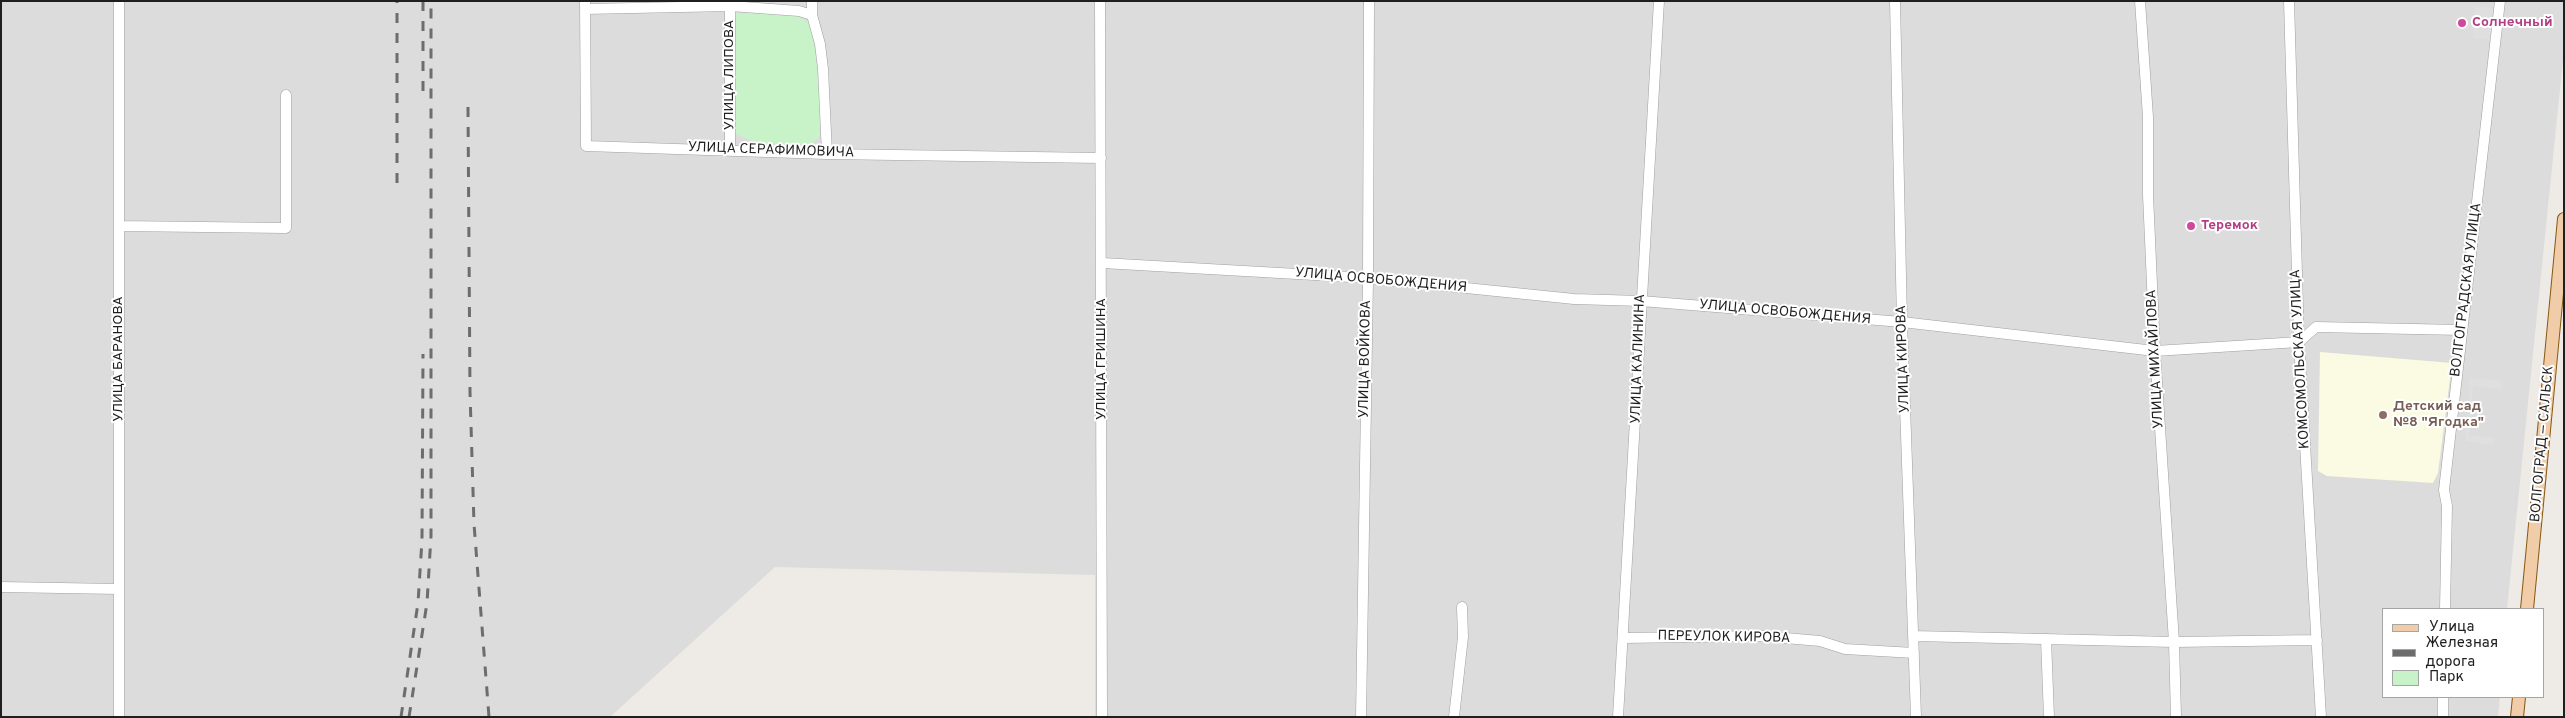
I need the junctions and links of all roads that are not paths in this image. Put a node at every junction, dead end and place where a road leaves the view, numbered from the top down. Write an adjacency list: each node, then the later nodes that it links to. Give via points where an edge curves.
1 (118, 1): 18 (street, УЛИЦА БАРАНОВА)
2 (812, 1): 12 (street)
3 (1100, 1): 16 (street, УЛИЦА ГРИШИНА)
4 (1368, 1): 20 (street, УЛИЦА ВОЙКОВА)
5 (1659, 1): 21 (street, УЛИЦА КАЛИНИНА)
6 (1896, 1): 22 (street, УЛИЦА КИРОВА)
7 (2140, 1): 25 (street, УЛИЦА МИХАЙЛОВА, via 2148,117)
8 (2289, 1): 24 (street, КОМСОМОЛЬСКАЯ УЛИЦА)
9 (2500, 1): 23 (street, ВОЛГОГРАДСКАЯ УЛИЦА)
10 (730, 4): 11 (street); 12 (street); 14 (street, УЛИЦА ЛИПОВА)
11 (585, 5): 14 (street, УЛИЦА СЕРАФИМОВИЧА, via 586,146)
12 (812, 15): 15 (street, via 823,69)
13 (286, 95): 18 (street, via 286,228)
14 (730, 150): 15 (street, УЛИЦА СЕРАФИМОВИЧА)
15 (827, 154): 16 (street, УЛИЦА СЕРАФИМОВИЧА)
16 (1101, 158): 19 (street, УЛИЦА ГРИШИНА)
17 (2564, 219): 30 (main road, ВОЛГОГРАД — САЛЬСК)
18 (119, 226): 27 (street, УЛИЦА БАРАНОВА)
19 (1102, 263): 20 (street, УЛИЦА ОСВОБОЖДЕНИЯ); 40 (street, УЛИЦА ГРИШИНА)
20 (1368, 278): 21 (street, УЛИЦА ОСВОБОЖДЕНИЯ, via 1574,299); 41 (street, УЛИЦА ВОЙКОВА)
21 (1641, 301): 22 (street, УЛИЦА ОСВОБОЖДЕНИЯ); 32 (street, УЛИЦА КАЛИНИНА, via 1638,408)
22 (1902, 322): 25 (street, УЛИЦА ОСВОБОЖДЕНИЯ); 31 (street, УЛИЦА КИРОВА)
23 (2462, 330): 24 (street, via 2316,327); 29 (street, ВОЛГОГРАДСКАЯ УЛИЦА, via 2444,490 2447,506)
24 (2299, 342): 25 (street, УЛИЦА ОСВОБОЖДЕНИЯ); 34 (street, КОМСОМОЛЬСКАЯ УЛИЦА)
25 (2155, 351): 35 (street, УЛИЦА МИХАЙЛОВА)
26 (1, 587): 27 (street)
27 (119, 589): 39 (street, УЛИЦА БАРАНОВА)
28 (1462, 607): 42 (street, via 1463,637)
29 (2445, 608)
30 (2527, 608)
31 (1913, 636): 33 (street); 36 (street, УЛИЦА КИРОВА)
32 (1623, 638): 36 (street, ПЕРЕУЛОК КИРОВА, via 1762,636 1820,642 1845,649); 43 (street, УЛИЦА КАЛИНИНА)
33 (2046, 639): 35 (street); 45 (street)
34 (2318, 640): 35 (street); 47 (street, КОМСОМОЛЬСКАЯ УЛИЦА)
35 (2174, 642): 46 (street, УЛИЦА МИХАЙЛОВА)
36 (1914, 653): 44 (street, УЛИЦА КИРОВА)
37 (2443, 698): 48 (street)
38 (2519, 698): 49 (main road)
39 (120, 717)
40 (1102, 717)
41 (1361, 717)
42 (1454, 717)
43 (1618, 717)
44 (1916, 717)
45 (2049, 717)
46 (2176, 717)
47 (2321, 717)
48 (2443, 717)
49 (2517, 717)

